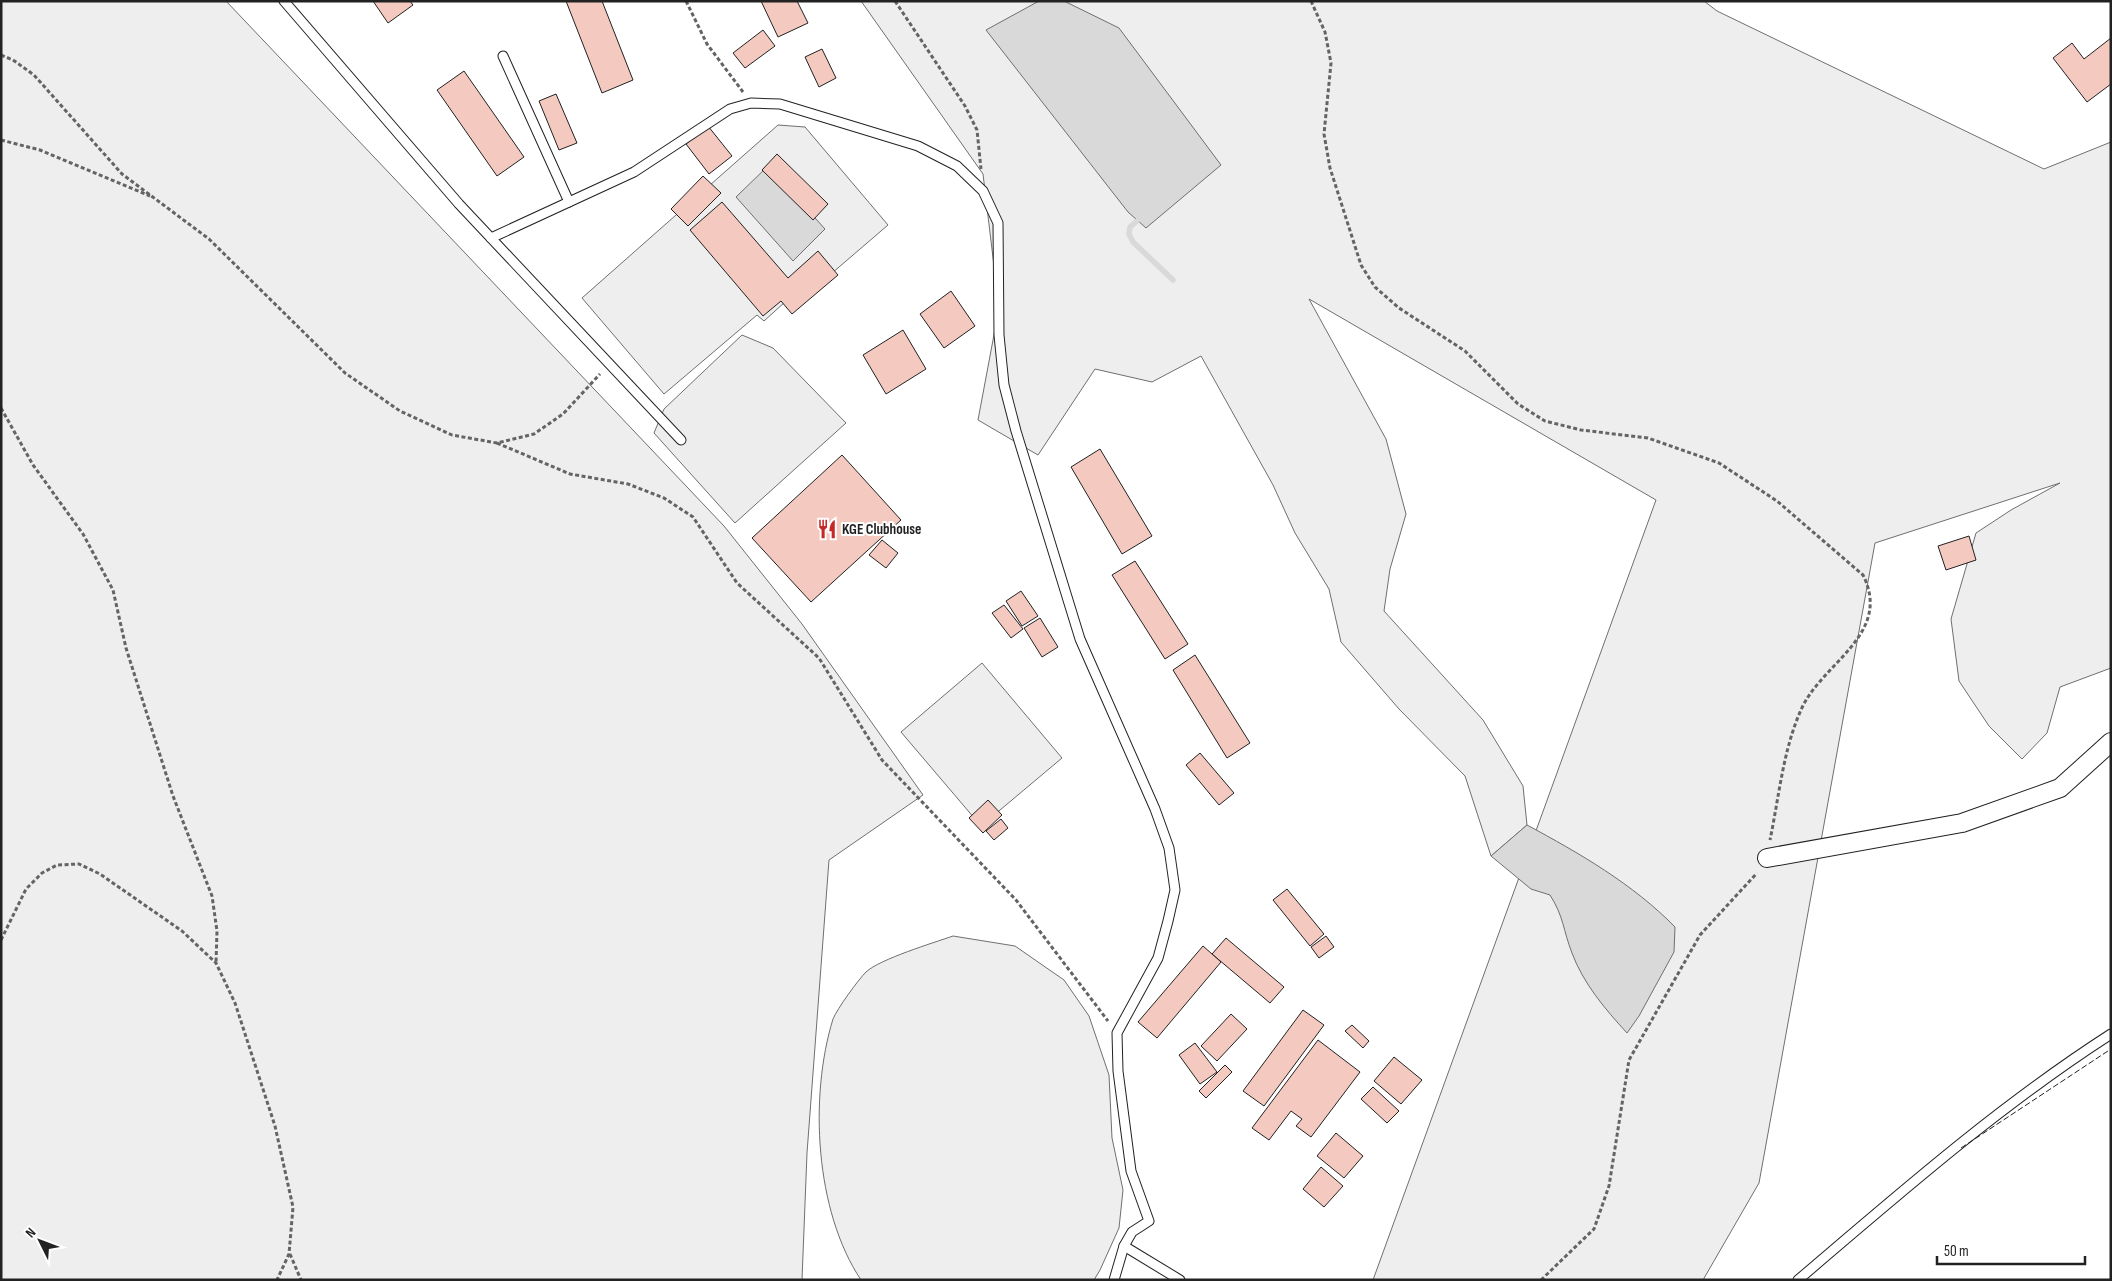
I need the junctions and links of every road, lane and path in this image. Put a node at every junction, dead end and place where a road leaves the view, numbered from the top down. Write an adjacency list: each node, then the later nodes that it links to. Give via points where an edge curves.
1 (284, 1): 12 (lane)
2 (686, 1): 7 (path, via 708,44)
3 (895, 1): 9 (path, via 965,106 976,130)
4 (1311, 1): 18 (path, via 1325,32 1331,63 1324,134 1330,168 1361,265 1375,286 1399,308 1465,351 1518,404 1545,421 1581,430 1648,438 1719,462 1777,501 1863,575 1871,591 1868,621 1854,646 1820,682 1802,708 1791,738)
5 (1, 54): 10 (path, via 34,75 122,174)
6 (503, 56): 11 (lane)
7 (751, 103): 9 (lane, via 780,104 918,146 957,166); 11 (lane, via 730,109 634,172)
8 (1, 140): 10 (path, via 40,150)
9 (983, 191): 21 (lane, via 998,223 999,335 1004,385 1016,431 1080,639 1169,848 1174,890 1158,958)
10 (154, 198): 16 (path, via 209,239 345,373 400,411 452,435)
11 (569, 202): 12 (lane)
12 (491, 238): 13 (lane)
13 (608, 364): 15 (lane); 16 (path, via 563,414 534,434)
14 (1, 408): 20 (path, via 33,465 84,534 113,590 126,648 172,796 212,896 217,931)
15 (681, 440)
16 (497, 443): 21 (path, via 570,474 628,484 664,498 693,517 737,583 819,658 882,760 1016,900)
17 (2111, 742): 18 (street, via 2060,788 1962,823)
18 (1767, 858): 29 (path, via 1700,935 1628,1060 1609,1186 1594,1229)
19 (1, 940): 20 (path, via 26,889 42,873 57,866 79,864 100,874 182,932)
20 (216, 963): 24 (path, via 235,1003 275,1126 292,1207)
21 (1117, 1033): 23 (lane, via 1118,1071 1131,1171 1149,1221 1132,1232)
22 (2111, 1034): 30 (lane, via 2074,1058 1953,1150)
23 (1124, 1246): 27 (lane); 28 (lane)
24 (289, 1254): 25 (path); 26 (path)
25 (277, 1280)
26 (301, 1280)
27 (1114, 1280)
28 (1180, 1280)
29 (1542, 1280)
30 (1798, 1280)

